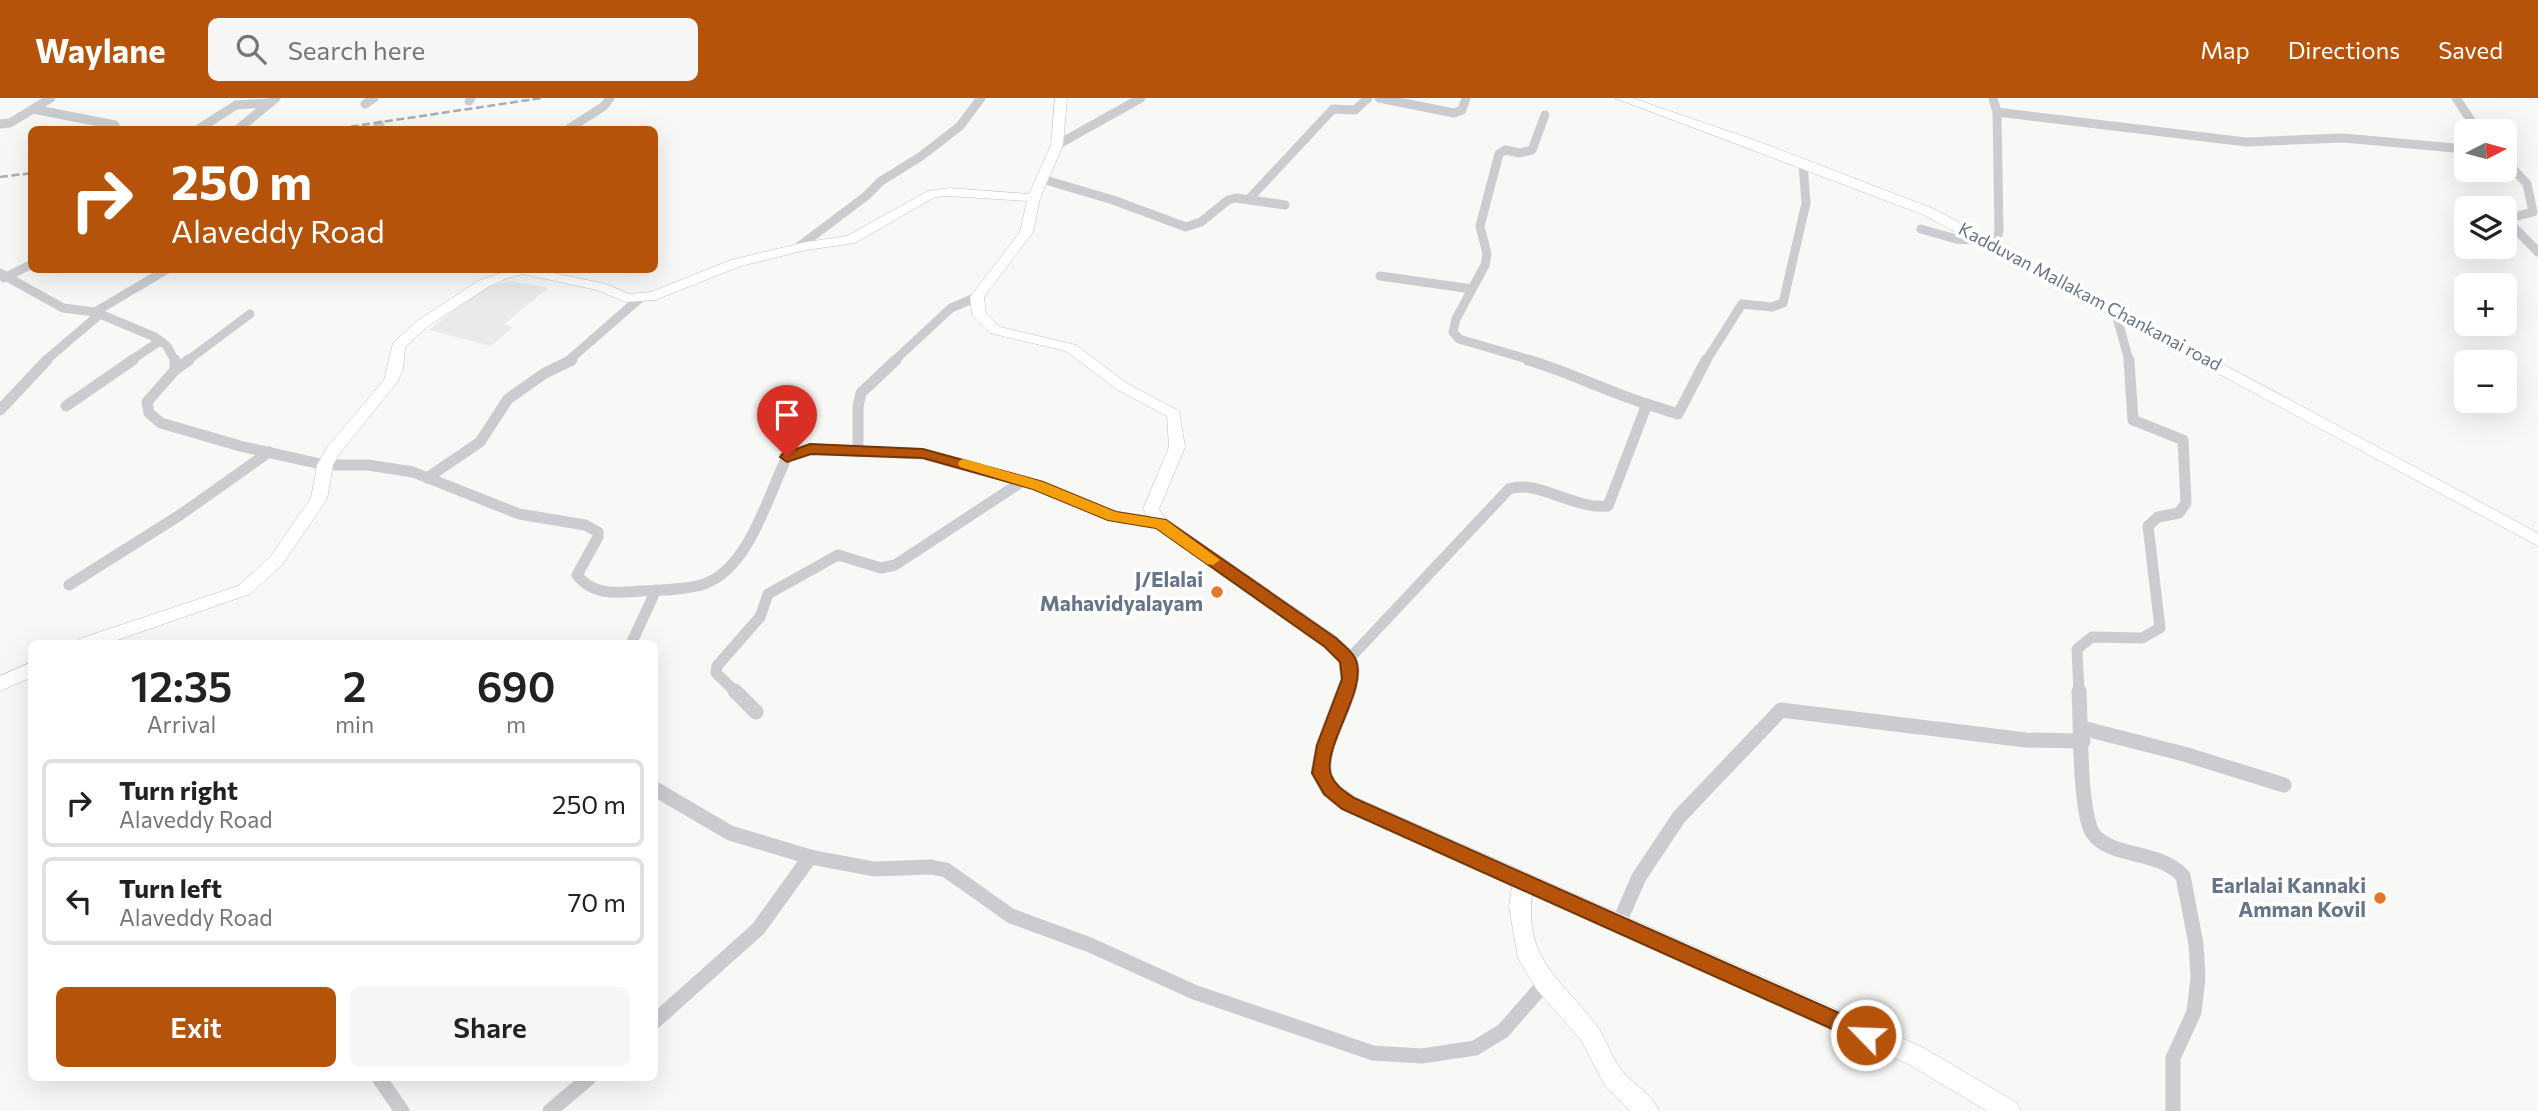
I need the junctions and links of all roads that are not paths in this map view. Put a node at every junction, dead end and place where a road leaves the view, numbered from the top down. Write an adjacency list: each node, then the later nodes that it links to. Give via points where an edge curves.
1 (51, 98): 15 (street)
2 (374, 98): 14 (street)
3 (610, 98): 23 (street)
4 (981, 98): 34 (street, via 960,126)
5 (1061, 98): 24 (street)
6 (1141, 98): 24 (street)
7 (1368, 98): 30 (street, via 1355,110 1333,109)
8 (1380, 98): 9 (street, via 1454,113 1462,110)
9 (1466, 98)
10 (1621, 98): 26 (street, Kadduvan Mallakam Chankanai road)
11 (1993, 98): 16 (street)
12 (2456, 98): 18 (street)
13 (273, 101): 21 (street, via 236,105); 22 (street)
14 (365, 104)
15 (33, 110): 19 (street); 20 (street)
16 (1997, 112): 25 (street, via 2246,142 2343,138); 33 (street, via 1999,231 1997,238)
17 (1545, 115): 42 (street, via 1532,150 1499,154 1479,226 1487,254 1485,265)
18 (2470, 119)
19 (0, 124)
20 (115, 125)
21 (203, 126)
22 (242, 126)
23 (573, 126)
24 (1057, 145): 28 (street)
25 (2454, 148)
26 (1803, 163): 33 (street, Kadduvan Mallakam Chankanai road); 50 (street, via 1806,202 1783,303 1772,307 1742,304 1678,414)
27 (2517, 173): 35 (street, via 2527,184 2533,212 2506,219)
28 (1042, 179): 29 (street); 30 (street, via 1186,227 1201,222 1228,200)
29 (1034, 198): 34 (street, via 932,194 850,240); 43 (street, via 1026,232)
30 (1250, 199): 31 (street)
31 (1285, 205)
32 (1921, 229): 33 (street, via 1966,240)
33 (1980, 237): 45 (street, Kadduvan Mallakam Chankanai road)
34 (797, 248): 44 (street, via 736,264)
35 (2538, 253)
36 (28, 266): 40 (street)
37 (161, 273): 46 (street)
38 (511, 273): 55 (street, via 483,284 422,324 398,346 391,381)
39 (537, 273): 44 (street)
40 (3, 276): 46 (street, via 63,308)
41 (1380, 276): 42 (street)
42 (1472, 289): 50 (street, via 1456,319 1453,332 1459,339 1563,370)
43 (977, 297): 54 (street, via 951,308 861,393); 58 (street, via 979,315 995,330 1064,345 1123,387 1174,414 1177,447 1151,509)
44 (639, 299): 56 (street, via 575,359 508,399 480,442)
45 (2115, 310): 59 (street, Kadduvan Mallakam Chankanai road); 68 (street, via 2129,357 2133,420 2183,440 2186,503 2179,513 2158,517 2148,526 2160,628 2141,638 2092,637 2077,649)
46 (97, 313): 48 (street); 52 (street)
47 (250, 314): 49 (street)
48 (160, 341): 49 (street, via 175,360); 51 (street)
49 (175, 370): 53 (street, via 147,402 149,413 161,423)
50 (1647, 404): 64 (street, via 1608,506 1592,508 1521,485 1509,489)
51 (66, 406)
52 (0, 410)
53 (269, 452): 55 (street); 60 (street)
54 (858, 452): 57 (street, via 923,454); 61 (street, via 810,449 787,457 735,564 704,584)
55 (326, 465): 56 (street, via 393,468); 62 (street, via 320,499 276,561 244,590)
56 (427, 478): 61 (street, via 519,514 594,529 598,537 577,575 591,589 618,594)
57 (1023, 481): 58 (street, via 1113,516); 67 (street, via 895,565 881,568 838,555 768,594 760,617 717,666 716,673)
58 (1160, 523): 64 (street, via 1331,642)
59 (2538, 540)
60 (69, 586)
61 (656, 590): 63 (street)
62 (97, 640)
63 (633, 640)
64 (1348, 660): 72 (street, via 1350,679 1321,773 1330,789 1348,803)
65 (28, 671): 66 (street)
66 (0, 684)
67 (756, 712)
68 (2082, 734): 69 (street, via 2184,754); 73 (street, via 2026,740 1781,710 1679,817 1639,877); 82 (street, via 2086,813 2095,837 2165,862 2183,876 2197,951 2196,991 2194,1013 2174,1052)
69 (2284, 785)
70 (658, 791): 71 (street, via 730,833)
71 (810, 857): 74 (street, via 874,869 946,870 1011,916 1090,945 1194,992 1373,1053 1422,1056 1475,1048 1503,1031); 75 (street, via 758,929)
72 (1523, 882): 73 (street); 74 (street, via 1520,907 1527,951)
73 (1618, 925): 81 (street, via 1916,1056)
74 (1545, 983): 80 (street, via 1589,1033 1613,1078)
75 (658, 1017)
76 (381, 1081): 78 (street)
77 (585, 1081): 79 (street)
78 (402, 1111)
79 (550, 1111)
80 (1647, 1111)
81 (2009, 1111)
82 (2173, 1111)

